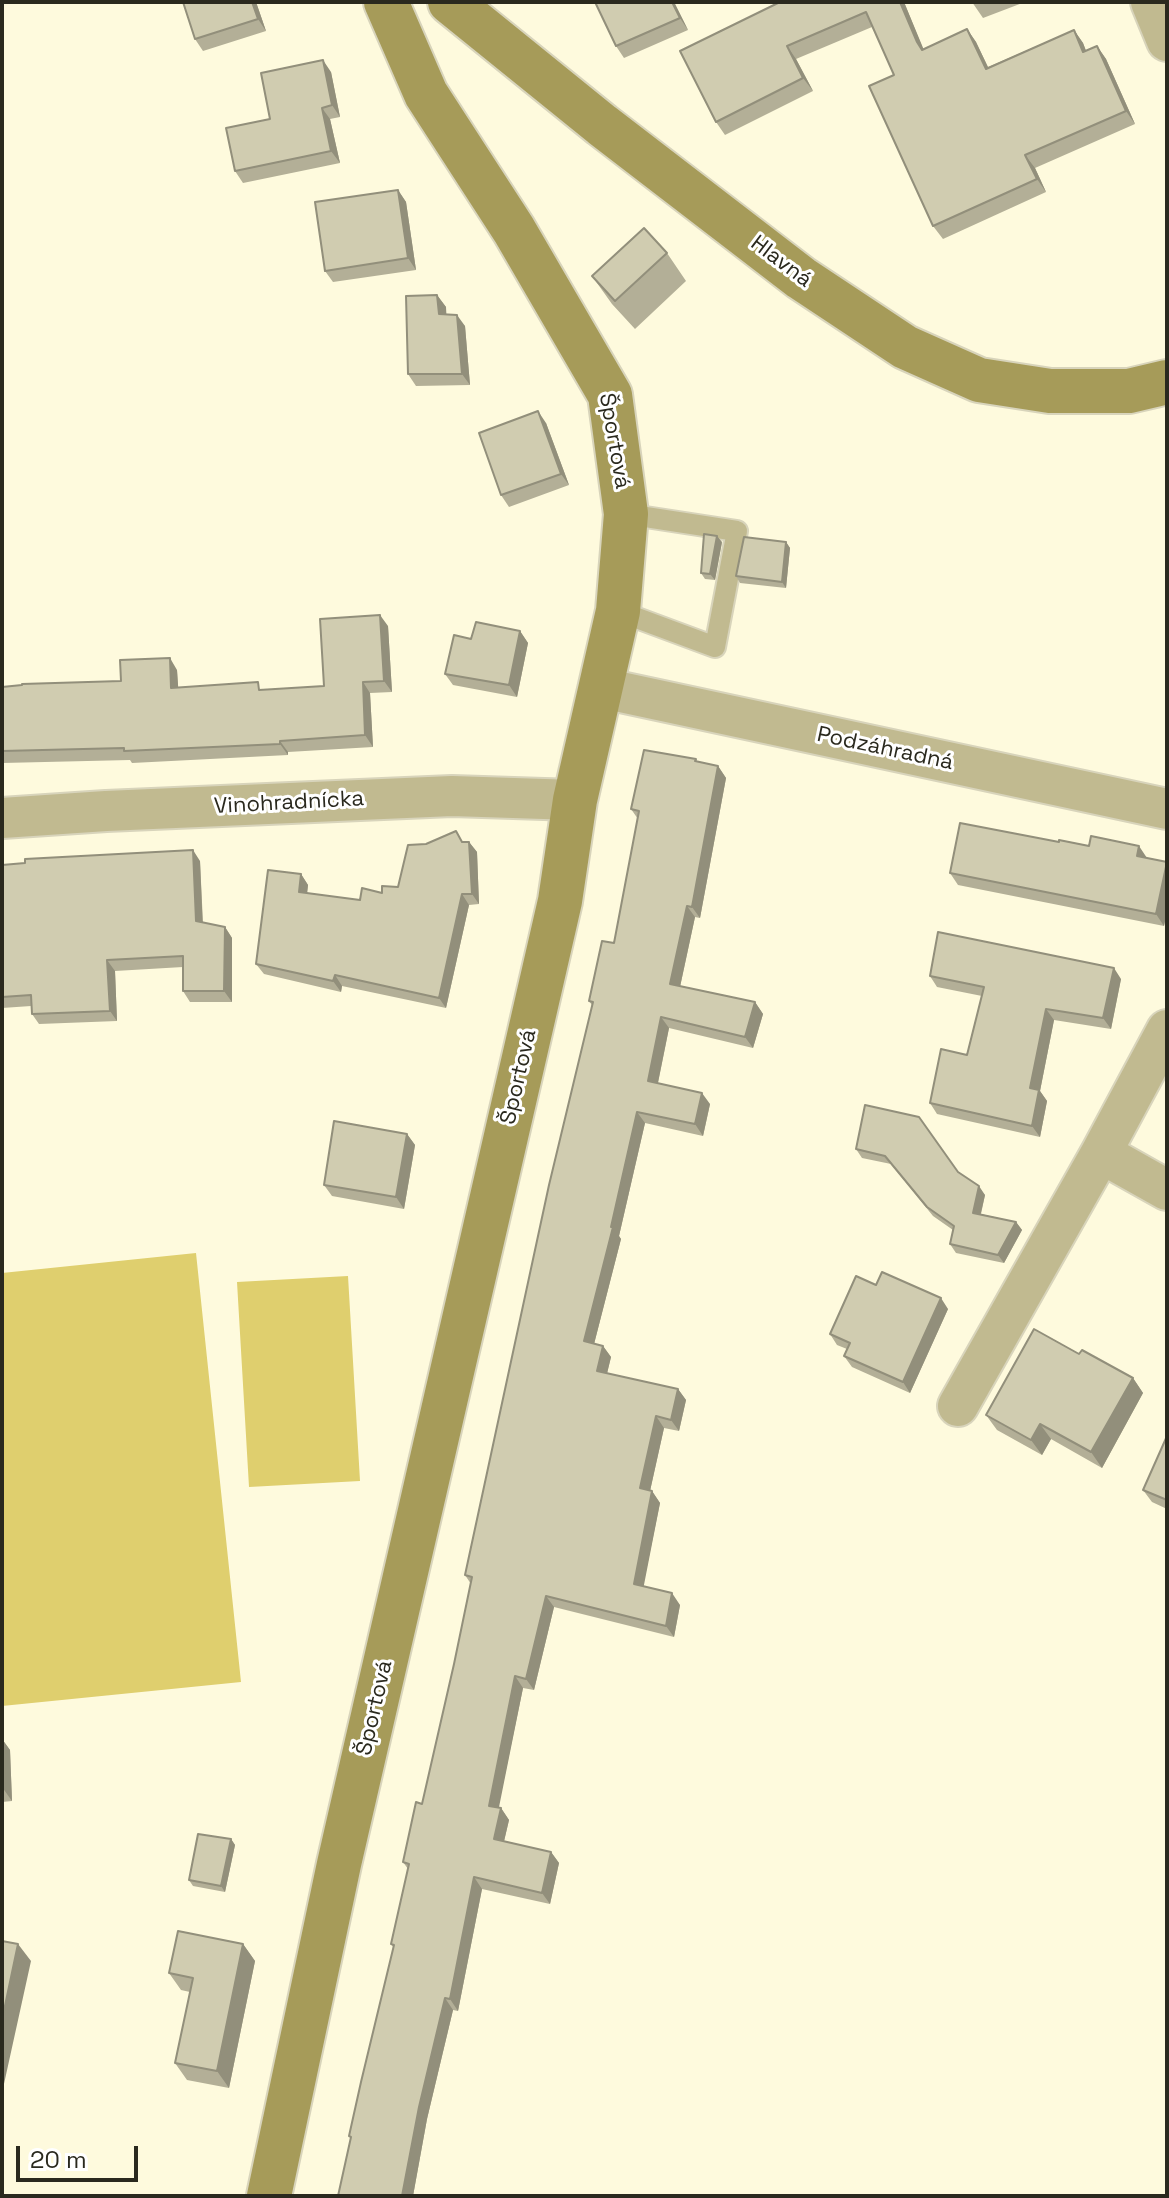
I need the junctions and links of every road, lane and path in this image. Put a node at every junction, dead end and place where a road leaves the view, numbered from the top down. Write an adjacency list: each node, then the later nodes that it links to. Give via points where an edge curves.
1 (386, 2): 6 (street, Športová, via 426,94 514,230 610,395)
2 (450, 2): 5 (street, Hlavná, via 801,278 905,347 979,380 1050,391 1129,391)
3 (1151, 2): 4 (street)
4 (1167, 41)
5 (1167, 382)
6 (626, 514): 7 (street, Športová); 7 (lane, via 737,531 715,647)
7 (618, 611): 8 (street, Športová)
8 (602, 688): 9 (street, Športová); 10 (street, Podzáhradná)
9 (575, 800): 11 (street, Vinohradnícka, via 452,796); 16 (street, Športová, via 560,901 339,1864)
10 (1167, 809)
11 (2, 818)
12 (1167, 1030): 13 (street)
13 (1101, 1153): 14 (street); 15 (street)
14 (1167, 1190)
15 (958, 1406)
16 (269, 2196)

